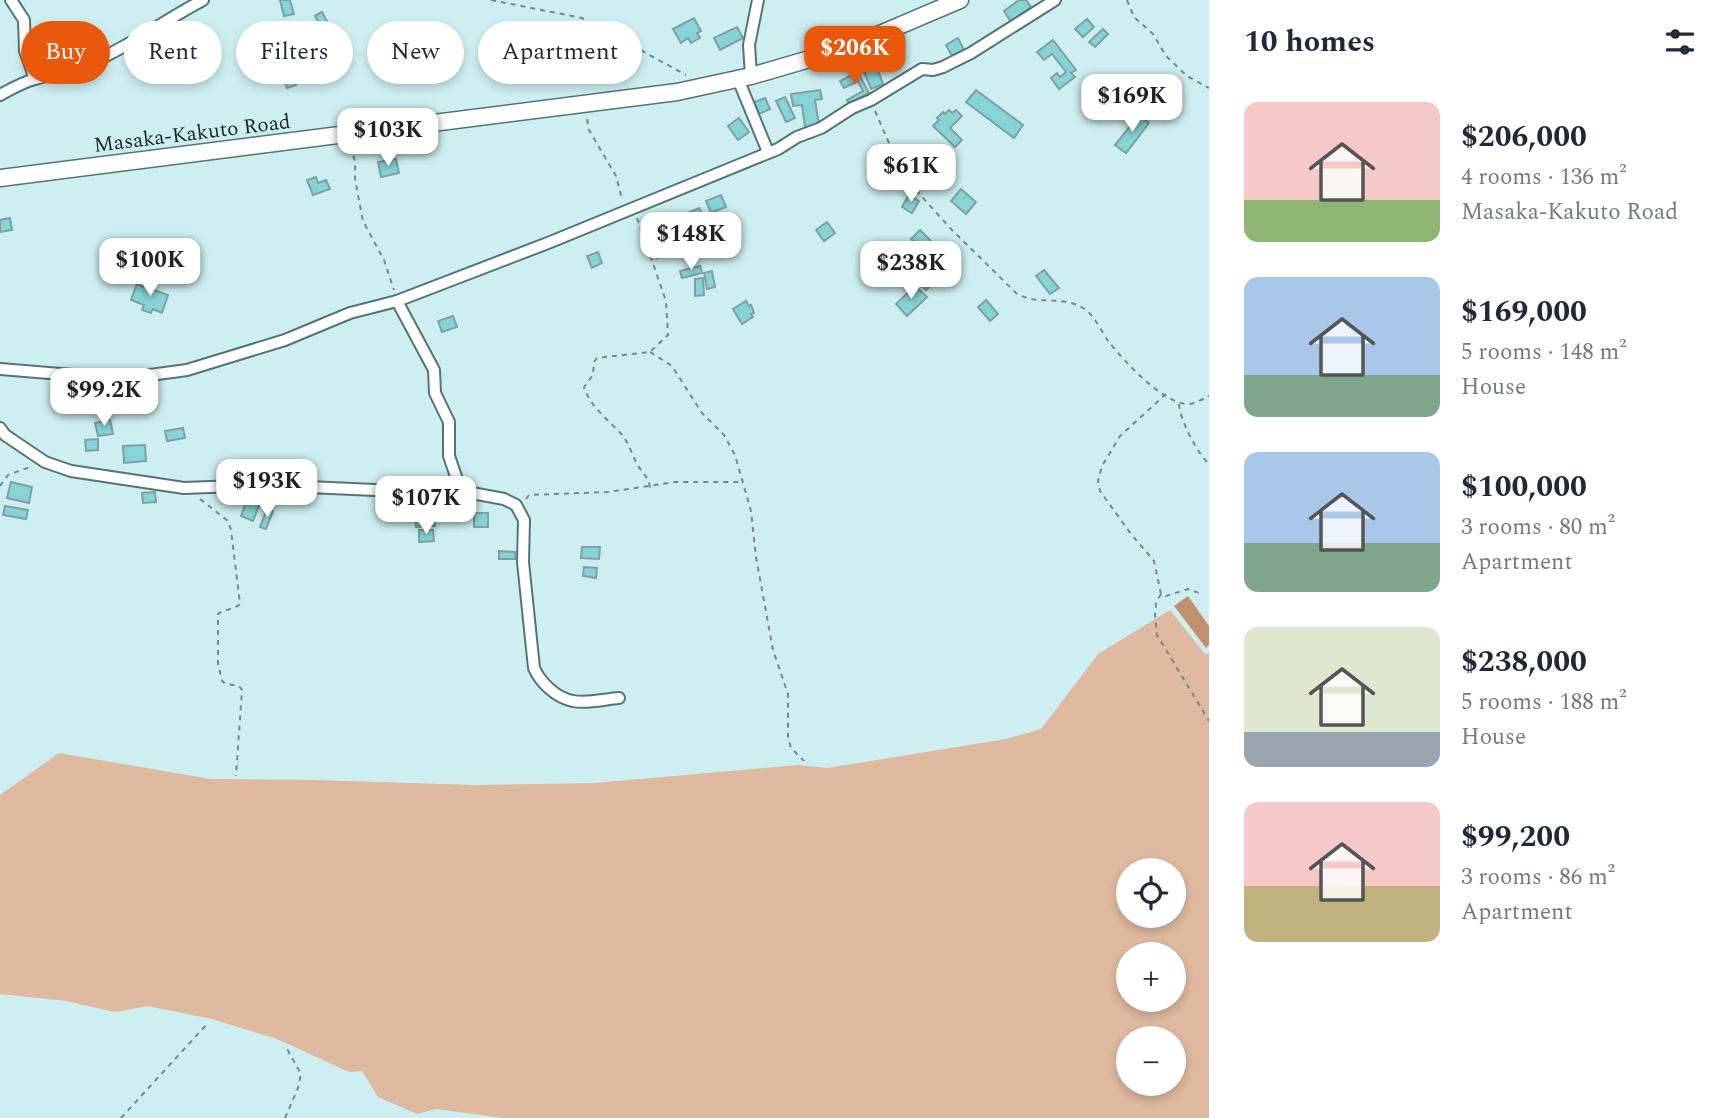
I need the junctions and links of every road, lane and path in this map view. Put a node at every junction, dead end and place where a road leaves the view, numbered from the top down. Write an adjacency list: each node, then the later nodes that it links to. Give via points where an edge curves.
1 (11, 0): 8 (street)
2 (203, 0): 9 (street)
3 (491, 0): 12 (path, via 582,18)
4 (758, 0): 10 (street)
5 (960, 0): 10 (highway, Masaka-Kakuto Road, via 847,48)
6 (1055, 0): 15 (street, via 971,53 943,67 922,69)
7 (1127, 0): 13 (path, via 1134,17 1153,34 1166,56 1187,76)
8 (24, 21)
9 (110, 53)
10 (745, 77): 12 (highway, Masaka-Kakuto Road); 18 (street)
11 (23, 84): 14 (street)
12 (705, 86): 16 (highway, Masaka-Kakuto Road)
13 (1209, 88)
14 (0, 94)
15 (870, 100): 18 (street); 24 (path, via 904,177 996,274 1023,298 1067,302 1085,309 1122,359)
16 (583, 104): 17 (highway, Masaka-Kakuto Road); 20 (path, via 589,131)
17 (348, 135): 19 (highway, Masaka-Kakuto Road); 21 (path, via 363,221 384,260)
18 (768, 152): 20 (street)
19 (0, 178)
20 (629, 209): 21 (street); 22 (path, via 669,317 668,335)
21 (397, 301): 23 (street, via 170,373 73,375); 34 (street, via 430,361 438,402 449,422 449,456)
22 (650, 352): 30 (path, via 672,366 702,413 724,435); 33 (path, via 597,358 584,387 624,437)
23 (0, 369)
24 (1166, 394): 26 (path); 37 (path, via 1120,436 1098,481 1100,491 1154,561)
25 (1209, 396): 26 (path, via 1190,404)
26 (1179, 402): 29 (path, via 1192,444)
27 (0, 428): 28 (street)
28 (45, 462): 31 (path, via 8,475); 32 (street, via 71,471)
29 (1209, 464)
30 (743, 482): 33 (path, via 675,482); 40 (path, via 773,650 788,694 790,748)
31 (0, 486)
32 (184, 488): 34 (street, via 264,485); 41 (path, via 228,521 231,530 240,604 218,614 218,654 222,681 242,690)
33 (650, 488): 35 (path, via 529,495)
34 (461, 491): 35 (street, via 504,499)
35 (519, 510): 38 (street, via 524,520 523,562 539,679 573,701)
36 (1199, 593): 37 (path, via 1188,589)
37 (1161, 594): 39 (path, via 1156,603 1157,635)
38 (619, 698)
39 (1209, 721)
40 (804, 761)
41 (236, 776)
42 (208, 1023): 44 (path)
43 (286, 1047): 45 (path, via 301,1074)
44 (121, 1118)
45 (285, 1118)

